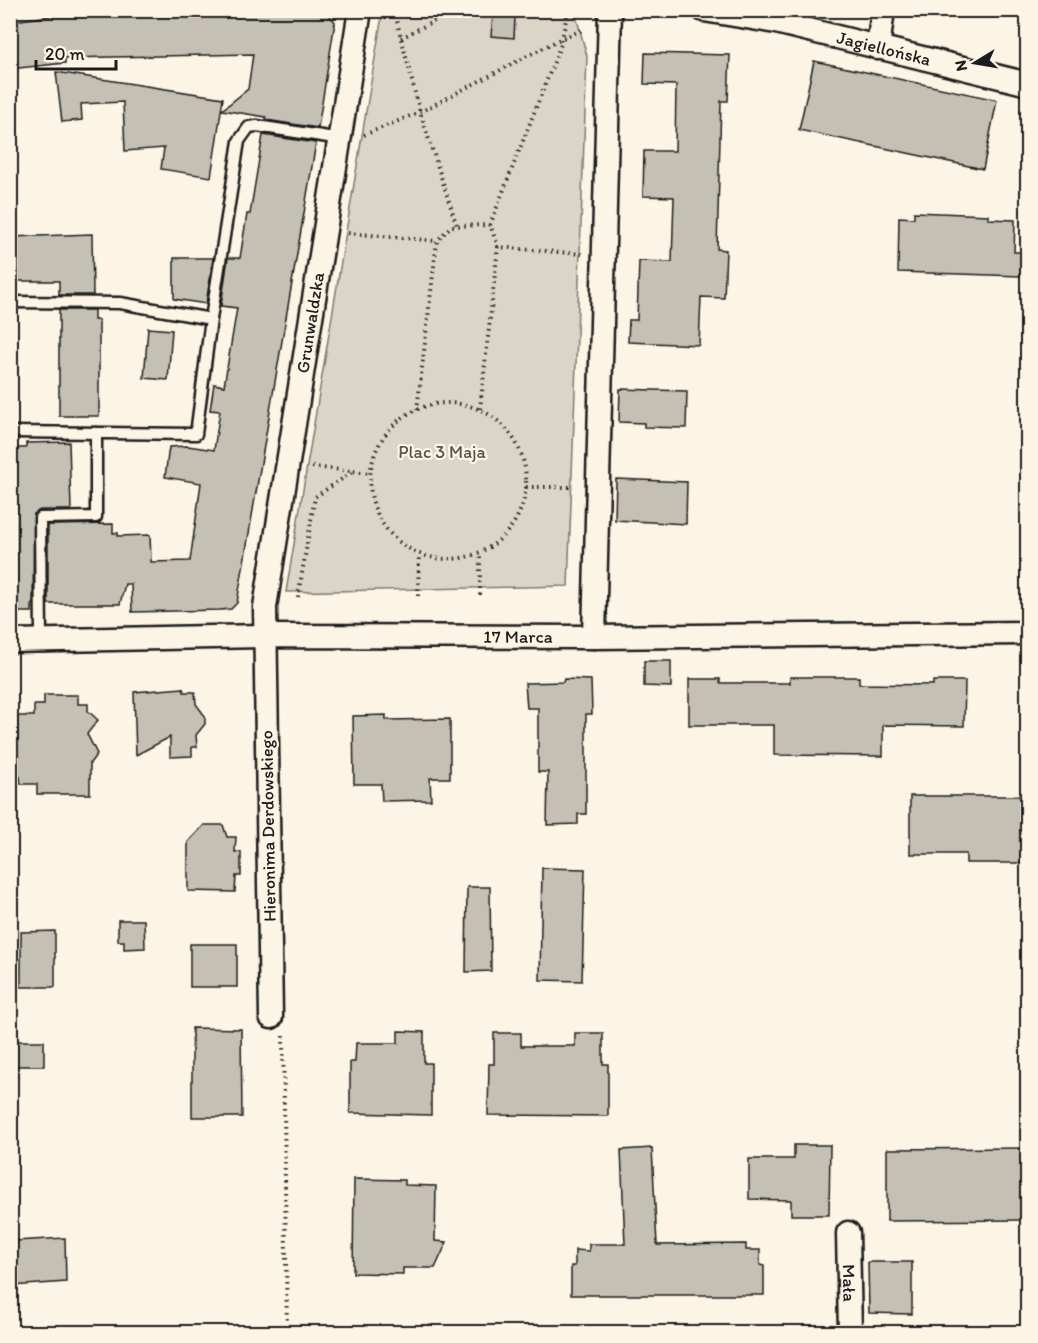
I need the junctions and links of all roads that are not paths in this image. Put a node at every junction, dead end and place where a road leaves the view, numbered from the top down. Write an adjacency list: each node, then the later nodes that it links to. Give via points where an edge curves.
1 (360, 10): 7 (street, Grunwaldzka)
2 (610, 10): 14 (street)
3 (704, 10): 5 (street, Jagiellońska, via 776,22)
4 (883, 10): 5 (street)
5 (878, 48): 6 (street, Jagiellońska)
6 (1028, 84)
7 (352, 137): 9 (lane, via 257,126 249,127 243,134); 13 (street, Grunwaldzka, via 266,601)
8 (10, 302): 9 (lane, via 120,303)
9 (211, 319): 11 (lane, via 196,434)
10 (10, 432): 11 (lane)
11 (96, 433): 15 (lane, via 96,517 40,518)
12 (1028, 633): 14 (street, 17 Marca)
13 (265, 636): 14 (street, 17 Marca); 15 (street, 17 Marca); 17 (street, Hieronima Derdowskiego)
14 (594, 637)
15 (41, 640): 16 (street, 17 Marca)
16 (10, 641)
17 (271, 1010)
18 (848, 1233): 19 (street, Mała)
19 (850, 1332)

